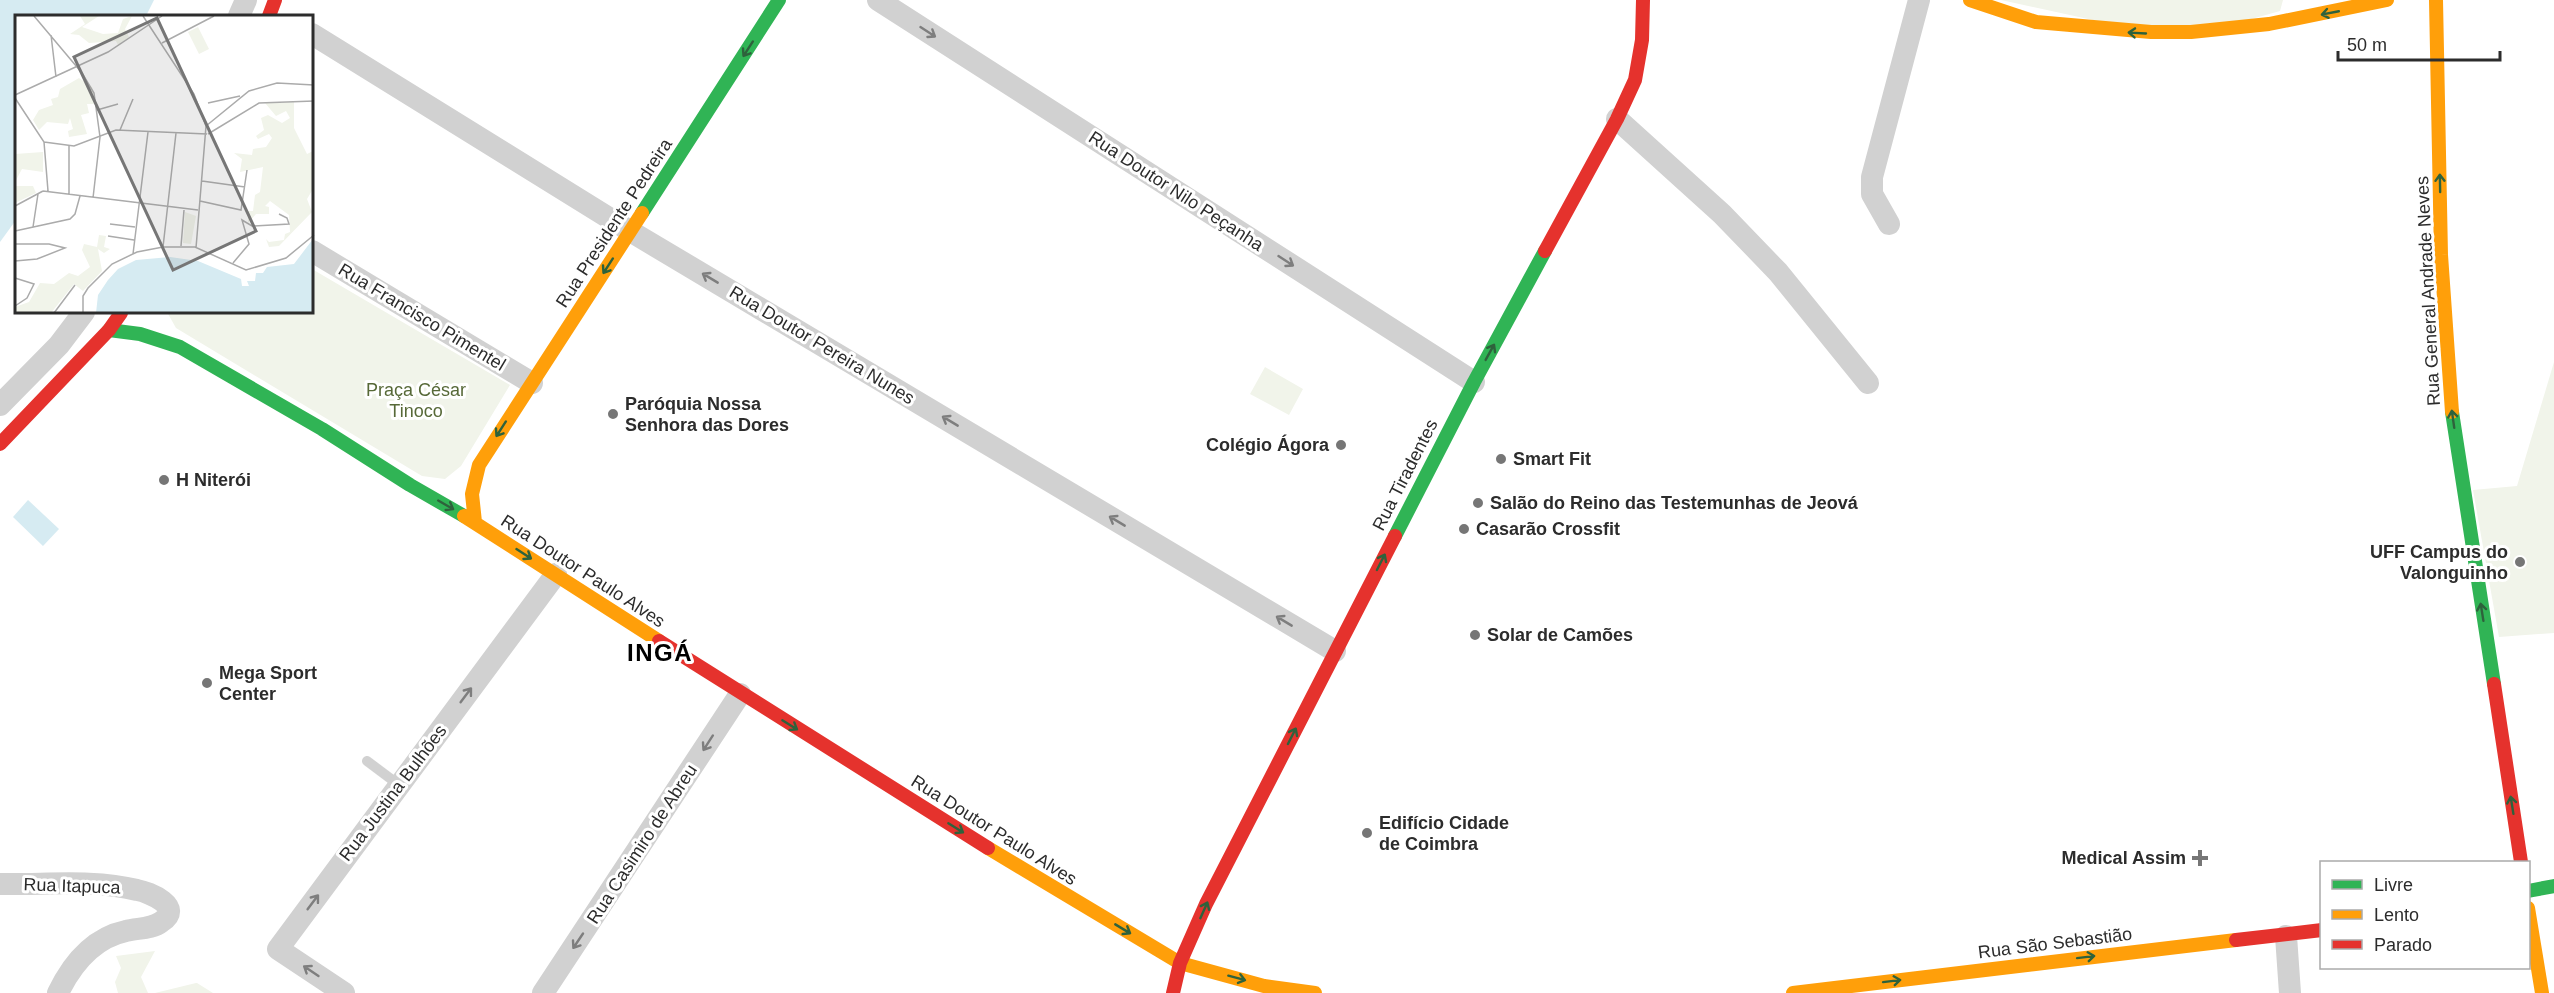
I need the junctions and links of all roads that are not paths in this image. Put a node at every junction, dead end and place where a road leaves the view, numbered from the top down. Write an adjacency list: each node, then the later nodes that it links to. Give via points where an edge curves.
1 (246, 0): 9 (street)
2 (779, 0): 13 (street, Rua Presidente Pedreira, one-way to 13)
3 (878, 0): 18 (street, Rua Doutor Nilo Peçanha, one-way to 18)
4 (1644, 0): 11 (street, Rua Tiradentes, via 1635,80)
5 (1919, 0): 12 (street, via 1872,177 1872,194)
6 (1970, 0): 7 (street, one-way to 6, via 2285,22 2170,34 2105,31 2031,21)
7 (2387, 0)
8 (2436, 0): 33 (street, Rua General Andrade Neves, one-way to 8, via 2450,398)
9 (239, 15)
10 (314, 35): 13 (street, Rua Doutor Pereira Nunes)
11 (1617, 119): 18 (street, Rua Tiradentes, one-way to 11); 20 (street, via 1722,214 1778,272)
12 (1889, 224)
13 (630, 231): 19 (street, Rua Presidente Pedreira, one-way to 19); 29 (street, Rua Doutor Pereira Nunes, one-way to 13)
14 (314, 252): 19 (street, Rua Francisco Pimentel)
15 (82, 314): 21 (street, via 59,345)
16 (121, 314): 17 (street)
17 (109, 330): 22 (street); 26 (street, Rua Doutor Paulo Alves, via 140,334 180,347)
18 (1474, 382): 29 (street, Rua Tiradentes, one-way to 18)
19 (532, 383): 23 (street, Rua Presidente Pedreira, one-way to 23)
20 (1868, 383)
21 (0, 405)
22 (0, 444)
23 (479, 465): 24 (street, Rua Presidente Pedreira); 27 (street, Rua Presidente Pedreira, via 472,494)
24 (459, 479)
25 (444, 487): 26 (street)
26 (417, 488): 27 (street, Rua Doutor Paulo Alves, one-way to 27)
27 (475, 522): 28 (street, Rua Doutor Paulo Alves, one-way to 28)
28 (556, 574): 30 (street, Rua Doutor Paulo Alves); 32 (street, Rua Justina Bulhões, one-way to 28)
29 (1335, 651): 40 (street, Rua Tiradentes, one-way to 29)
30 (740, 694): 40 (street, Rua Doutor Paulo Alves, one-way to 40); 44 (street, Rua Casimiro de Abreu, one-way to 44)
31 (367, 761): 32 (lane)
32 (399, 785): 43 (street, Rua Justina Bulhões, one-way to 32, via 278,949)
33 (2521, 861)
34 (0, 884): 42 (street, Rua Itapuca, via 117,885 165,901 167,916 162,922 123,931 100,942 79,957)
35 (2554, 886): 36 (street)
36 (2530, 891)
37 (2530, 915): 49 (street)
38 (2320, 930): 39 (street, Rua São Sebastião)
39 (2286, 936): 47 (street, Rua São Sebastião, one-way to 39); 48 (street)
40 (1180, 963): 41 (street, one-way to 41); 45 (street, Rua Tiradentes)
41 (1264, 989): 46 (street)
42 (58, 993)
43 (344, 993)
44 (543, 993)
45 (1173, 993)
46 (1316, 993)
47 (1793, 993)
48 (2290, 993)
49 (2542, 993)

